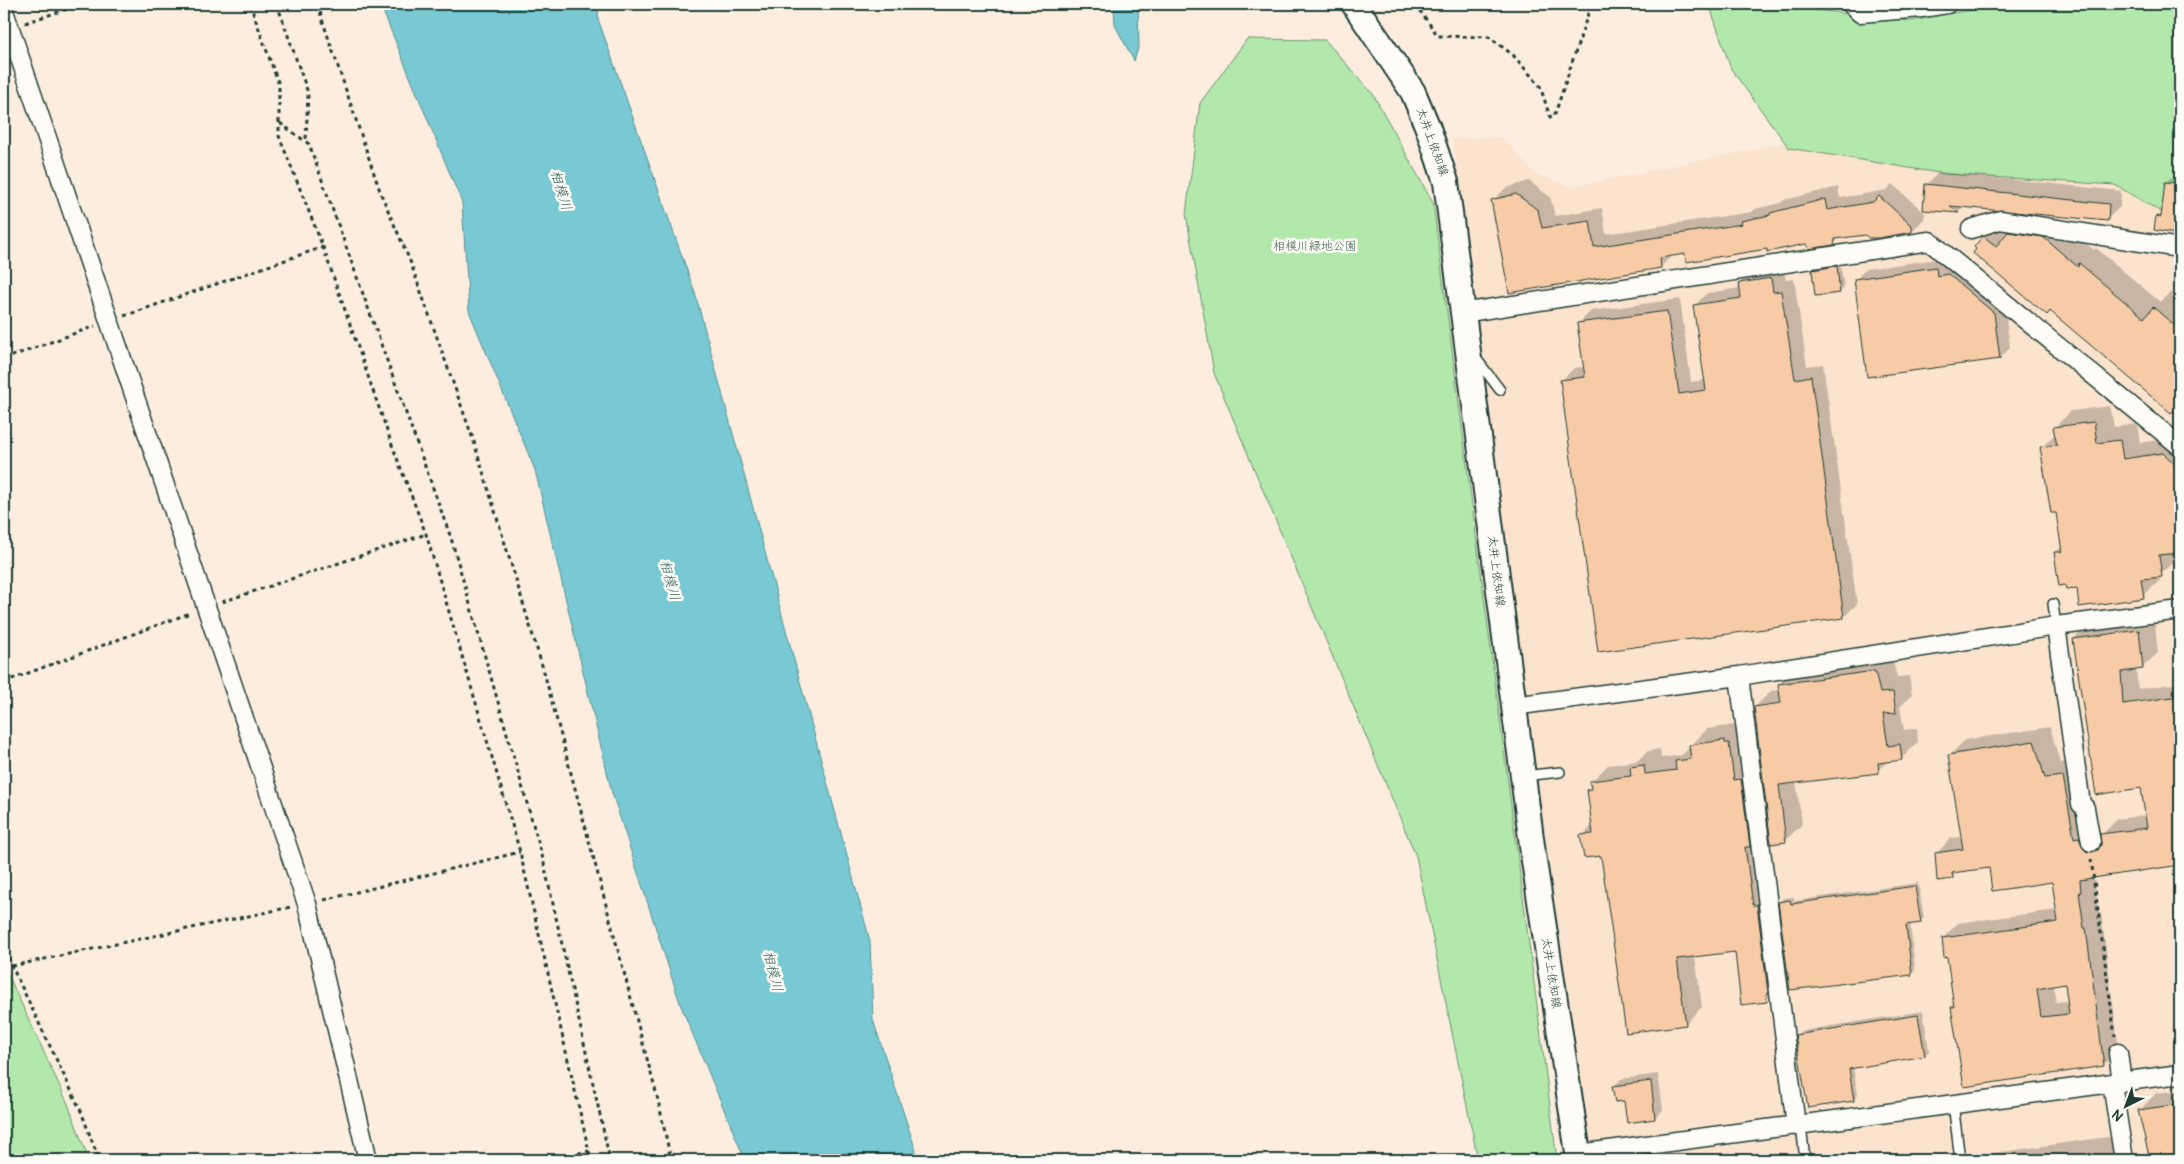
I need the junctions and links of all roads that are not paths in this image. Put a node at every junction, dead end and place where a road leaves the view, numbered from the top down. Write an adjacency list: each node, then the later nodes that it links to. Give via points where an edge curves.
1 (1354, 4): 7 (main road, 太井上依知線, via 1413,92 1428,128 1446,182)
2 (1851, 4): 3 (street, via 1860,13)
3 (1947, 4)
4 (4, 10): 25 (street, via 307,904)
5 (1971, 229): 6 (street, via 2000,220)
6 (2180, 248)
7 (1462, 313): 8 (main road, 太井上依知線); 10 (street, via 1929,241)
8 (1468, 359): 9 (lane, via 1478,361); 15 (main road, 太井上依知線)
9 (1500, 390)
10 (2180, 446)
11 (2053, 604): 13 (lane)
12 (2180, 610): 13 (street)
13 (2056, 626): 14 (street); 18 (street, via 2080,804 2085,808)
14 (1739, 676): 15 (street); 23 (street)
15 (1513, 706): 17 (main road, 太井上依知線)
16 (1560, 772): 17 (lane)
17 (1522, 776): 24 (main road, 太井上依知線)
18 (2091, 842)
19 (2118, 1053): 21 (street)
20 (2180, 1074): 21 (street)
21 (2117, 1082): 22 (street); 28 (street)
22 (1953, 1104): 23 (street); 27 (lane)
23 (1798, 1125): 24 (street); 26 (lane)
24 (1579, 1157)
25 (368, 1160)
26 (1804, 1160)
27 (1960, 1160)
28 (2124, 1160)

